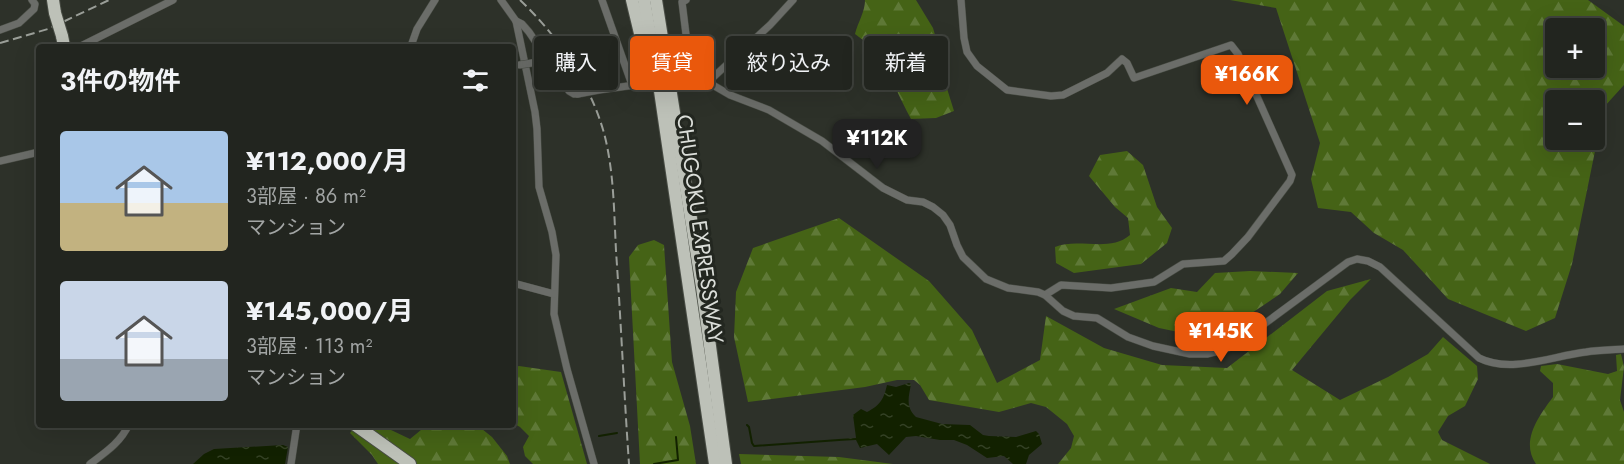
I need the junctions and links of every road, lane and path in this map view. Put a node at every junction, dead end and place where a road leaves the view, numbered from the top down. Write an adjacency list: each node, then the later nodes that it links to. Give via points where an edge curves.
1 (32, 0): 14 (street, via 34,9 27,17)
2 (173, 0): 18 (street)
3 (435, 0): 19 (street)
4 (501, 0): 13 (street)
5 (602, 0): 22 (street)
6 (632, 0): 29 (highway)
7 (644, 0): 29 (highway, CHUGOKU EXPRESSWAY)
8 (656, 0): 42 (highway, CHUGOKU EXPRESSWAY)
9 (686, 0): 15 (street, via 682,2)
10 (793, 0): 23 (street)
11 (961, 0): 32 (street, via 964,38 972,60 1000,86 1019,93 1063,95 1107,73 1122,59 1134,78 1231,45 1292,175 1248,237 1224,261 1183,264 1154,282 1111,288 1061,285)
12 (54, 6): 17 (highway, bridge)
13 (516, 21): 16 (street); 31 (street, via 537,129 539,188 556,255)
14 (0, 30)
15 (685, 36)
16 (534, 40)
17 (63, 41)
18 (85, 44)
19 (412, 44)
20 (534, 64): 21 (street, bridge)
21 (516, 65)
22 (630, 72)
23 (714, 76)
24 (714, 86): 32 (street, via 793,123 898,197 923,202 943,214 963,257 986,279)
25 (568, 90): 26 (street, bridge, via 578,94)
26 (599, 90)
27 (36, 153): 28 (street)
28 (0, 161)
29 (672, 170): 41 (highway, CHUGOKU EXPRESSWAY)
30 (516, 284): 31 (street)
31 (554, 294): 40 (street, via 558,333)
32 (1046, 296): 33 (street, via 1063,311 1097,318 1128,337 1170,351 1207,354 1237,344 1337,268 1357,259 1380,267 1487,362 1518,363)
33 (1624, 349)
34 (127, 428): 37 (street, via 113,447)
35 (296, 428): 38 (street)
36 (360, 428): 39 (highway)
37 (90, 464)
38 (291, 464)
39 (410, 464)
40 (594, 464)
41 (715, 464)
42 (726, 464)

